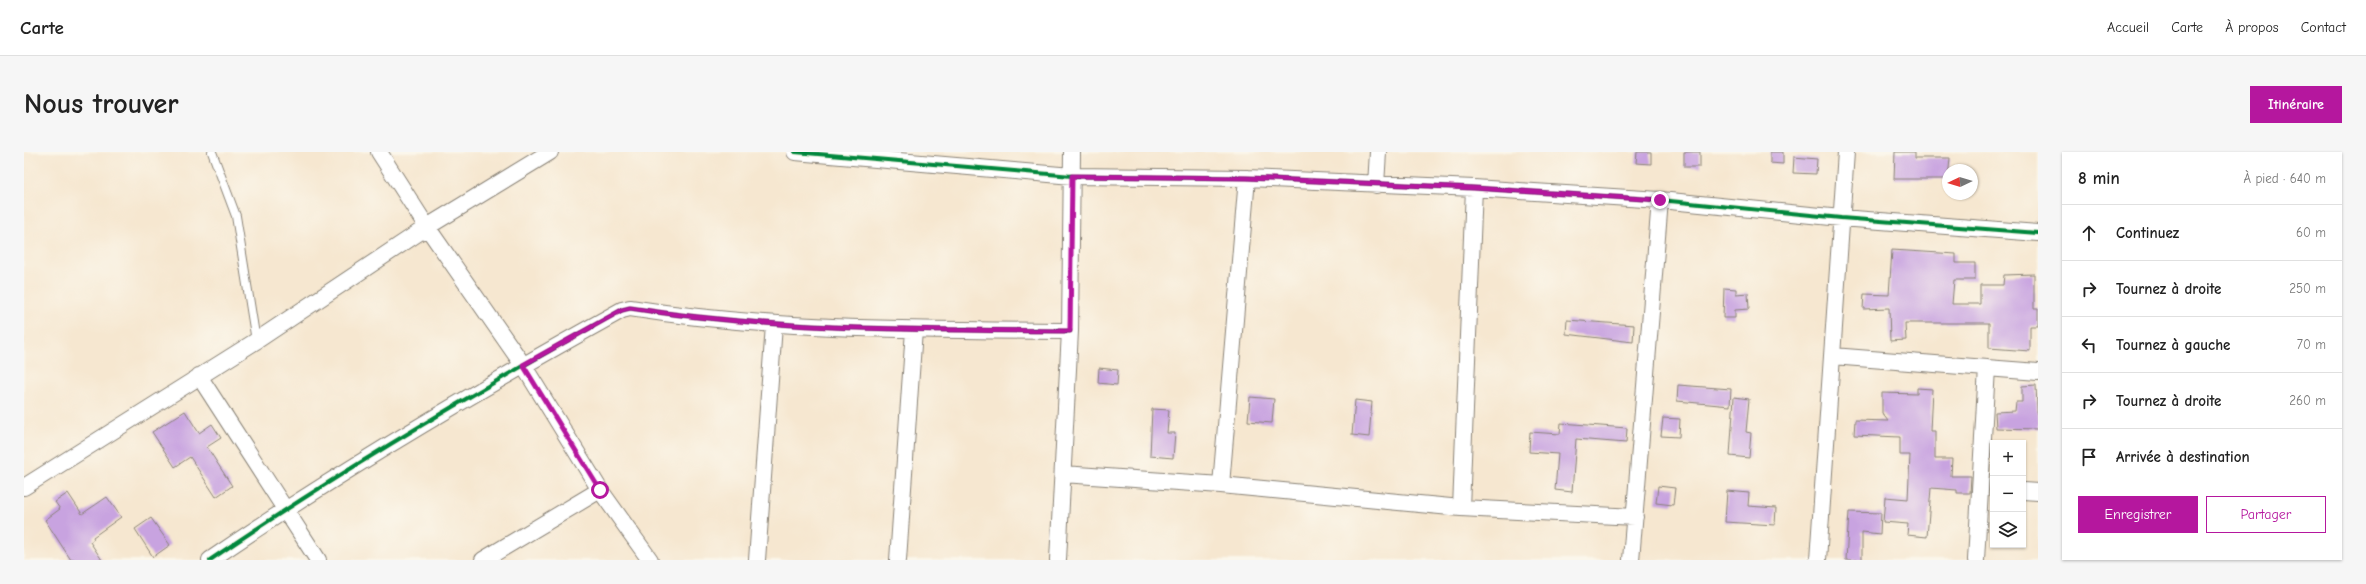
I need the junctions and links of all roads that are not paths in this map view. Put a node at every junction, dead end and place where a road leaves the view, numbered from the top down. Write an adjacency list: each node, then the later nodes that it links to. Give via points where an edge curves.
1 (212, 152): 19 (lane, via 236,216)
2 (379, 152): 14 (street)
3 (550, 152): 14 (street)
4 (795, 152): 8 (street)
5 (1072, 152): 8 (street)
6 (1378, 152): 10 (street)
7 (1846, 152): 13 (street)
8 (1072, 176): 9 (street); 18 (street)
9 (1247, 178): 10 (street); 26 (street)
10 (1376, 185): 11 (street)
11 (1474, 188): 12 (street); 32 (street)
12 (1660, 200): 13 (street); 34 (street)
13 (1841, 218): 15 (street); 20 (street)
14 (427, 227): 19 (street); 21 (street)
15 (2038, 233)
16 (774, 324): 17 (street); 21 (street, via 630,308); 39 (street)
17 (914, 330): 18 (street); 40 (street)
18 (1070, 331): 25 (street)
19 (256, 340): 24 (street)
20 (1832, 356): 22 (street); 43 (street)
21 (523, 365): 29 (street); 33 (street)
22 (1987, 368): 23 (street); 28 (street)
23 (2038, 372)
24 (198, 376): 27 (street); 33 (street)
25 (1063, 474): 26 (street); 41 (street)
26 (1221, 485): 32 (street)
27 (24, 486)
28 (1986, 488): 44 (street)
29 (600, 490): 37 (street); 38 (street)
30 (2026, 491): 31 (street)
31 (2038, 492)
32 (1461, 508): 34 (street)
33 (284, 509): 35 (street); 36 (street)
34 (1635, 517): 42 (street)
35 (210, 560)
36 (318, 560)
37 (483, 560)
38 (650, 560)
39 (757, 560)
40 (898, 560)
41 (1058, 560)
42 (1631, 560)
43 (1818, 560)
44 (1976, 560)

